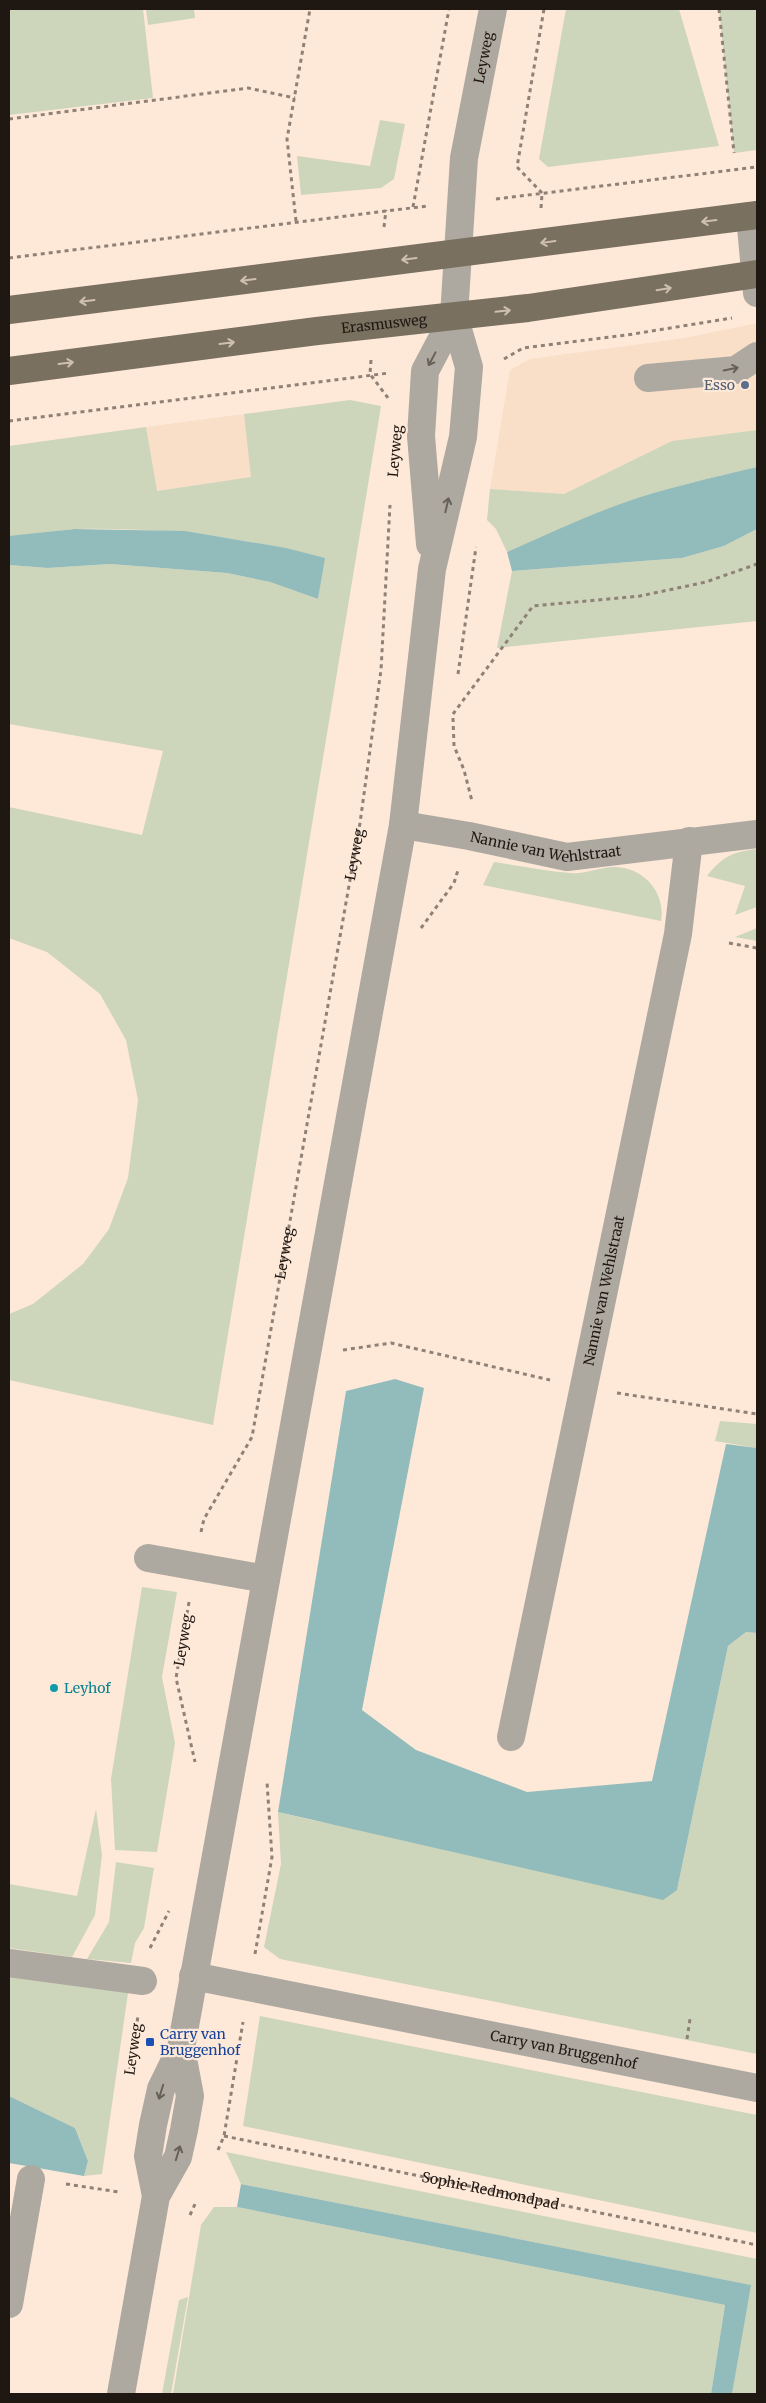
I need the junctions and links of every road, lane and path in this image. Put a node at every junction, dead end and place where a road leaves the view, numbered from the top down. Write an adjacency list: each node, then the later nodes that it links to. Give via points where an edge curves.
1 (310, 9): 6 (path)
2 (449, 9): 10 (path)
3 (493, 9): 14 (street, Leyweg, via 464,158)
4 (544, 9): 9 (path, via 517,167 542,194)
5 (718, 9): 8 (path)
6 (294, 98): 7 (path, via 248,88); 13 (path, via 287,139)
7 (9, 119)
8 (734, 153)
9 (757, 166)
10 (414, 207)
11 (386, 210): 13 (path)
12 (754, 216): 14 (main road, one-way to 14); 16 (street)
13 (296, 221): 15 (path)
14 (457, 253): 17 (main road, one-way to 17); 18 (street, Leyweg)
15 (9, 258)
16 (756, 280): 18 (main road, Erasmusweg, one-way to 16)
17 (9, 310)
18 (454, 316): 22 (main road, Erasmusweg, one-way to 18); 30 (street, Leyweg, one-way to 18, via 463,437 469,367); 30 (street, Leyweg, one-way to 30, via 426,371 421,436)
19 (739, 317): 20 (path, via 627,336)
20 (523, 348)
21 (757, 356): 25 (street, one-way to 21, via 736,370)
22 (9, 371)
23 (370, 374): 26 (path, Leyweg)
24 (350, 378): 27 (path)
25 (648, 378)
26 (393, 404)
27 (9, 421)
28 (390, 495): 38 (path, Leyweg, via 381,670 360,823 252,1437 204,1520)
29 (757, 564): 31 (path, via 706,582 640,596 533,606)
30 (432, 570): 32 (street, Leyweg)
31 (453, 714)
32 (402, 825): 34 (street, Nannie van Wehlstraat, via 566,857); 39 (street, Leyweg)
33 (757, 834): 34 (street, Nannie van Wehlstraat)
34 (690, 841): 40 (street, Nannie van Wehlstraat, via 678,934)
35 (729, 943): 36 (path)
36 (757, 948)
37 (148, 1558): 38 (street)
38 (194, 1568): 39 (street); 41 (path, Leyweg, via 176,1678 195,1761)
39 (266, 1579): 44 (street, Leyweg)
40 (511, 1737)
41 (193, 1770)
42 (170, 1902): 45 (path, Leyweg, via 146,1957)
43 (9, 1963): 45 (street)
44 (193, 1976): 49 (street, Carry van Bruggenhof); 57 (street, Leyweg, via 181,2048 190,2096 178,2158 156,2196)
45 (143, 1982): 48 (path, Leyweg)
46 (690, 2019): 47 (path)
47 (686, 2045)
48 (129, 2079)
49 (757, 2088)
50 (217, 2152): 55 (path, Sophie Redmondpad, via 224,2136)
51 (31, 2179): 52 (path); 56 (street)
52 (120, 2192)
53 (199, 2194): 54 (path)
54 (188, 2219)
55 (757, 2245)
56 (9, 2304)
57 (121, 2394)

